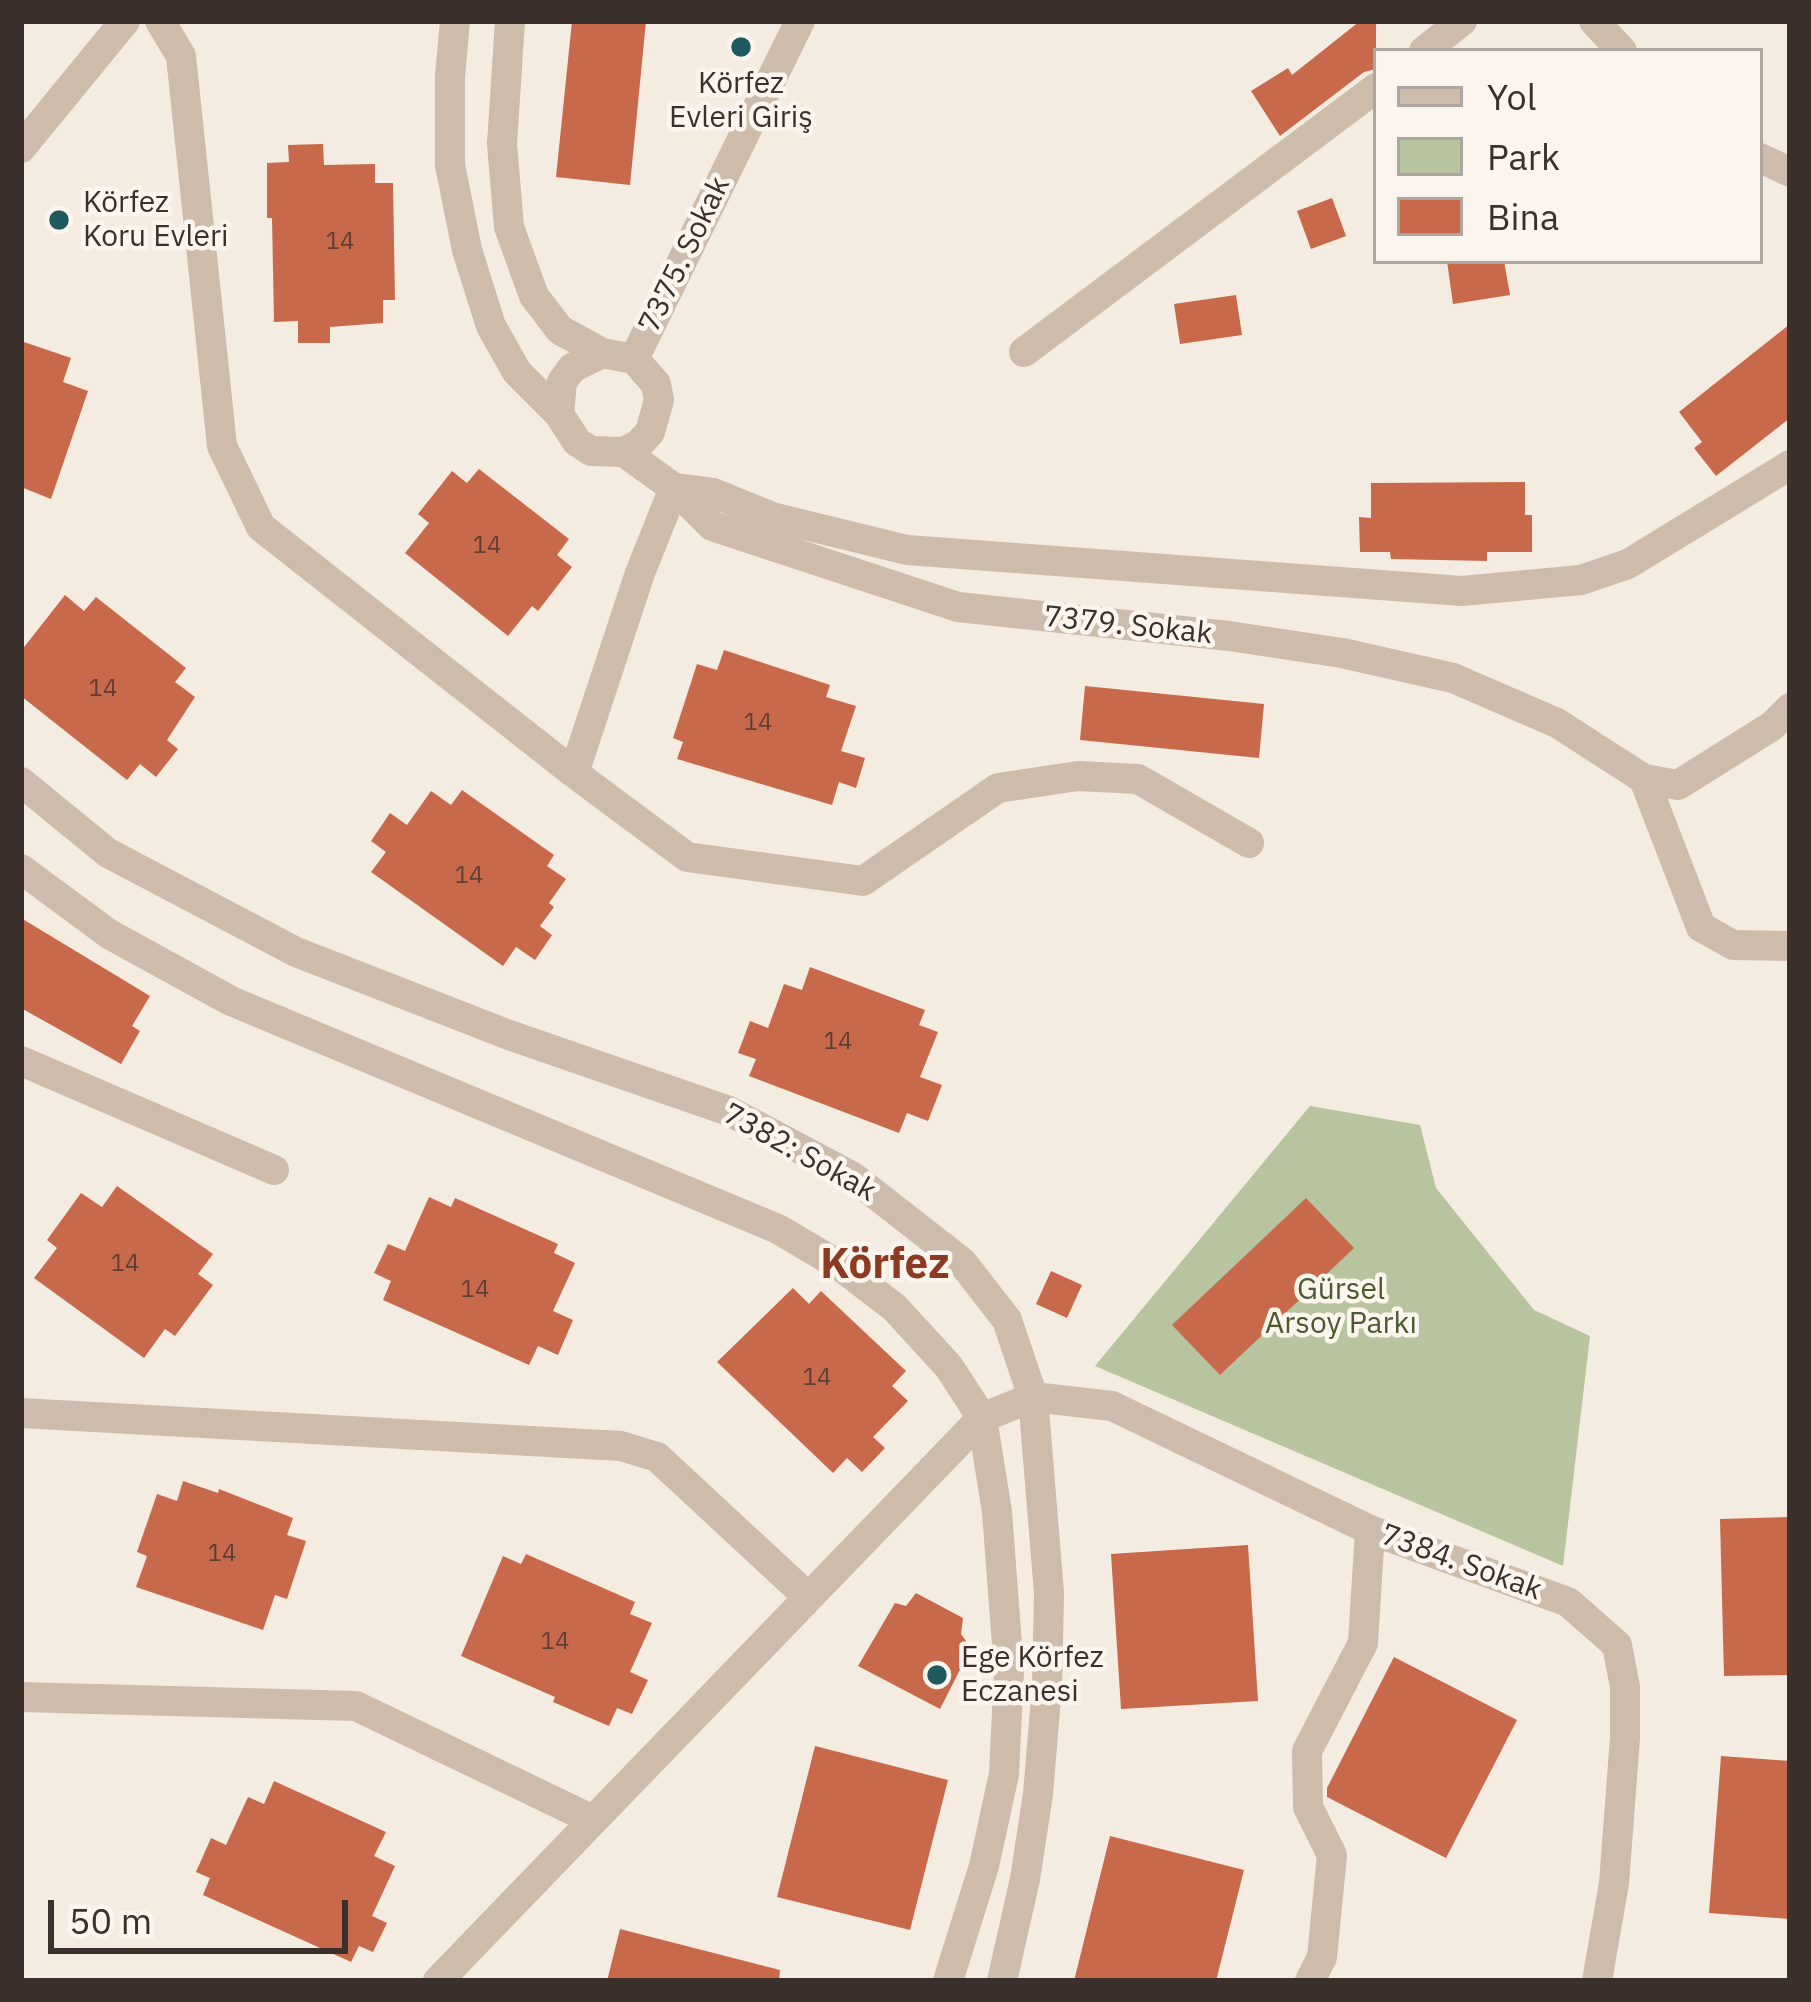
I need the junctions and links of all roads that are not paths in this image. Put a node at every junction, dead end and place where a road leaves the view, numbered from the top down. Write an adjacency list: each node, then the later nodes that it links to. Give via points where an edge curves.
1 (125, 21): 11 (street)
2 (160, 21): 20 (street, via 181,56 222,446 261,527)
3 (455, 21): 15 (street, 7379. Sokak, via 450,165 467,250 491,326 517,373)
4 (510, 21): 13 (street, via 502,144 509,227 534,296 560,330)
5 (800, 21): 14 (street, 7375. Sokak)
6 (1462, 21): 8 (street)
7 (1594, 21): 9 (street)
8 (1428, 48)
9 (1619, 48)
10 (1373, 90): 12 (street)
11 (22, 144)
12 (1024, 352)
13 (602, 353): 14 (street); 15 (street, via 562,382)
14 (634, 359): 16 (street, via 659,400 650,432)
15 (559, 415): 16 (street, 7379. Sokak, via 591,451)
16 (624, 452): 18 (street, 7379. Sokak)
17 (1790, 465): 18 (street, via 1628,564 1581,580 1462,591 907,550)
18 (674, 488): 20 (street); 21 (street, 7379. Sokak, via 712,526 958,608 1228,636 1453,678 1557,723)
19 (1790, 708): 21 (street, via 1678,784)
20 (574, 773): 23 (street, via 687,857 863,881 998,788 1078,776 1138,778)
21 (1644, 779): 25 (street, via 1701,927 1733,945)
22 (21, 782): 28 (street, 7382: Sokak, via 108,853 296,952 729,1111 845,1172 962,1262 1007,1320)
23 (1249, 844)
24 (21, 869): 30 (street, via 109,934 231,1001 778,1229 895,1308)
25 (1790, 946)
26 (21, 1061): 27 (street)
27 (274, 1170)
28 (1033, 1397): 30 (street, 7384. Sokak); 31 (street, 7384. Sokak, via 1112,1406); 37 (street, 7382: Sokak, via 1049,1593 1047,1686 1038,1794)
29 (21, 1413): 32 (street, via 621,1446 656,1457)
30 (982, 1418): 32 (street); 36 (street, via 1007,1650 1004,1774)
31 (1370, 1530): 38 (street, via 1363,1643 1307,1751 1308,1807 1332,1855 1322,1958); 39 (street, 7384. Sokak, via 1568,1602 1617,1645 1624,1738 1614,1883)
32 (808, 1597): 34 (street)
33 (21, 1697): 34 (street, via 356,1706)
34 (593, 1820): 35 (street)
35 (438, 1981)
36 (948, 1981)
37 (1002, 1981)
38 (1310, 1981)
39 (1597, 1981)

